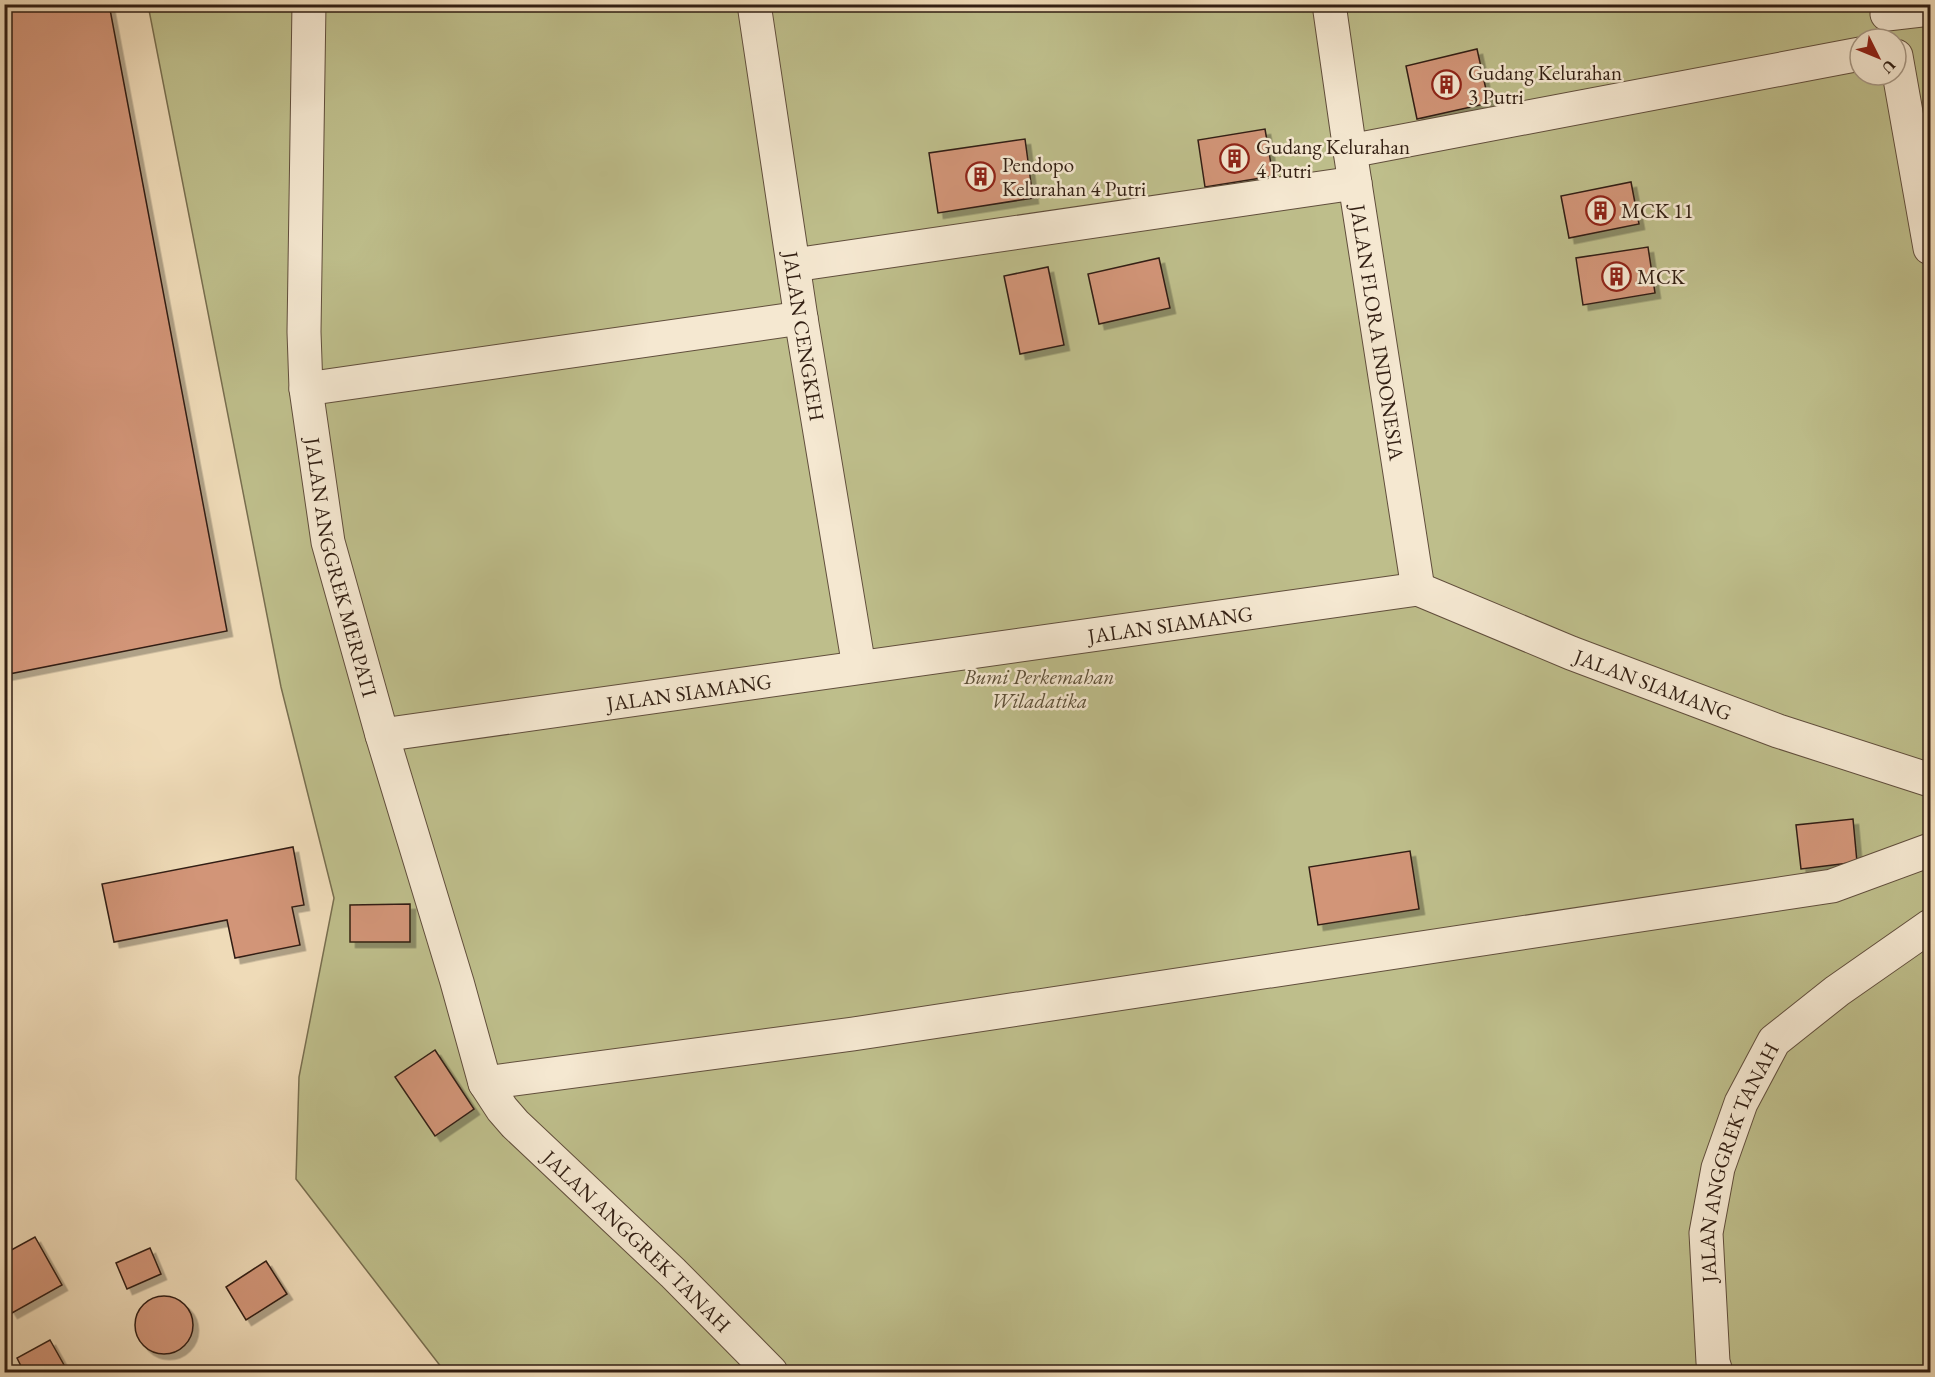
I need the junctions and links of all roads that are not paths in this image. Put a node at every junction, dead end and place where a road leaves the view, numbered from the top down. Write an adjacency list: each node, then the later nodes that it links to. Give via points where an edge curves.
1 (309, 4): 13 (street, JALAN ANGGREK MERPATI)
2 (754, 4): 11 (street, JALAN CENGKEH)
3 (1329, 4): 8 (street, JALAN FLORA INDONESIA)
4 (1930, 9): 5 (street)
5 (1888, 19)
6 (1848, 56): 8 (street)
7 (1901, 87): 10 (street)
8 (1350, 151): 9 (street, JALAN FLORA INDONESIA)
9 (1355, 183): 11 (street); 14 (street, JALAN FLORA INDONESIA)
10 (1930, 248)
11 (794, 265): 12 (street, JALAN CENGKEH)
12 (801, 318): 13 (street); 15 (street, JALAN CENGKEH)
13 (306, 389): 16 (street, JALAN ANGGREK MERPATI, via 328,542)
14 (1418, 589): 15 (street, JALAN SIAMANG); 17 (street, JALAN SIAMANG, via 1571,653 1778,731)
15 (859, 667): 16 (street, JALAN SIAMANG)
16 (382, 735): 20 (street, JALAN ANGGREK MERPATI)
17 (1930, 780)
18 (1930, 850): 20 (street, via 1832,886 865,1032)
19 (1930, 926): 22 (street, JALAN ANGGREK TANAH, via 1836,990 1774,1041 1741,1103 1718,1168 1706,1233)
20 (494, 1096): 21 (street, JALAN ANGGREK TANAH, via 526,1136)
21 (771, 1372)
22 (1716, 1372)

